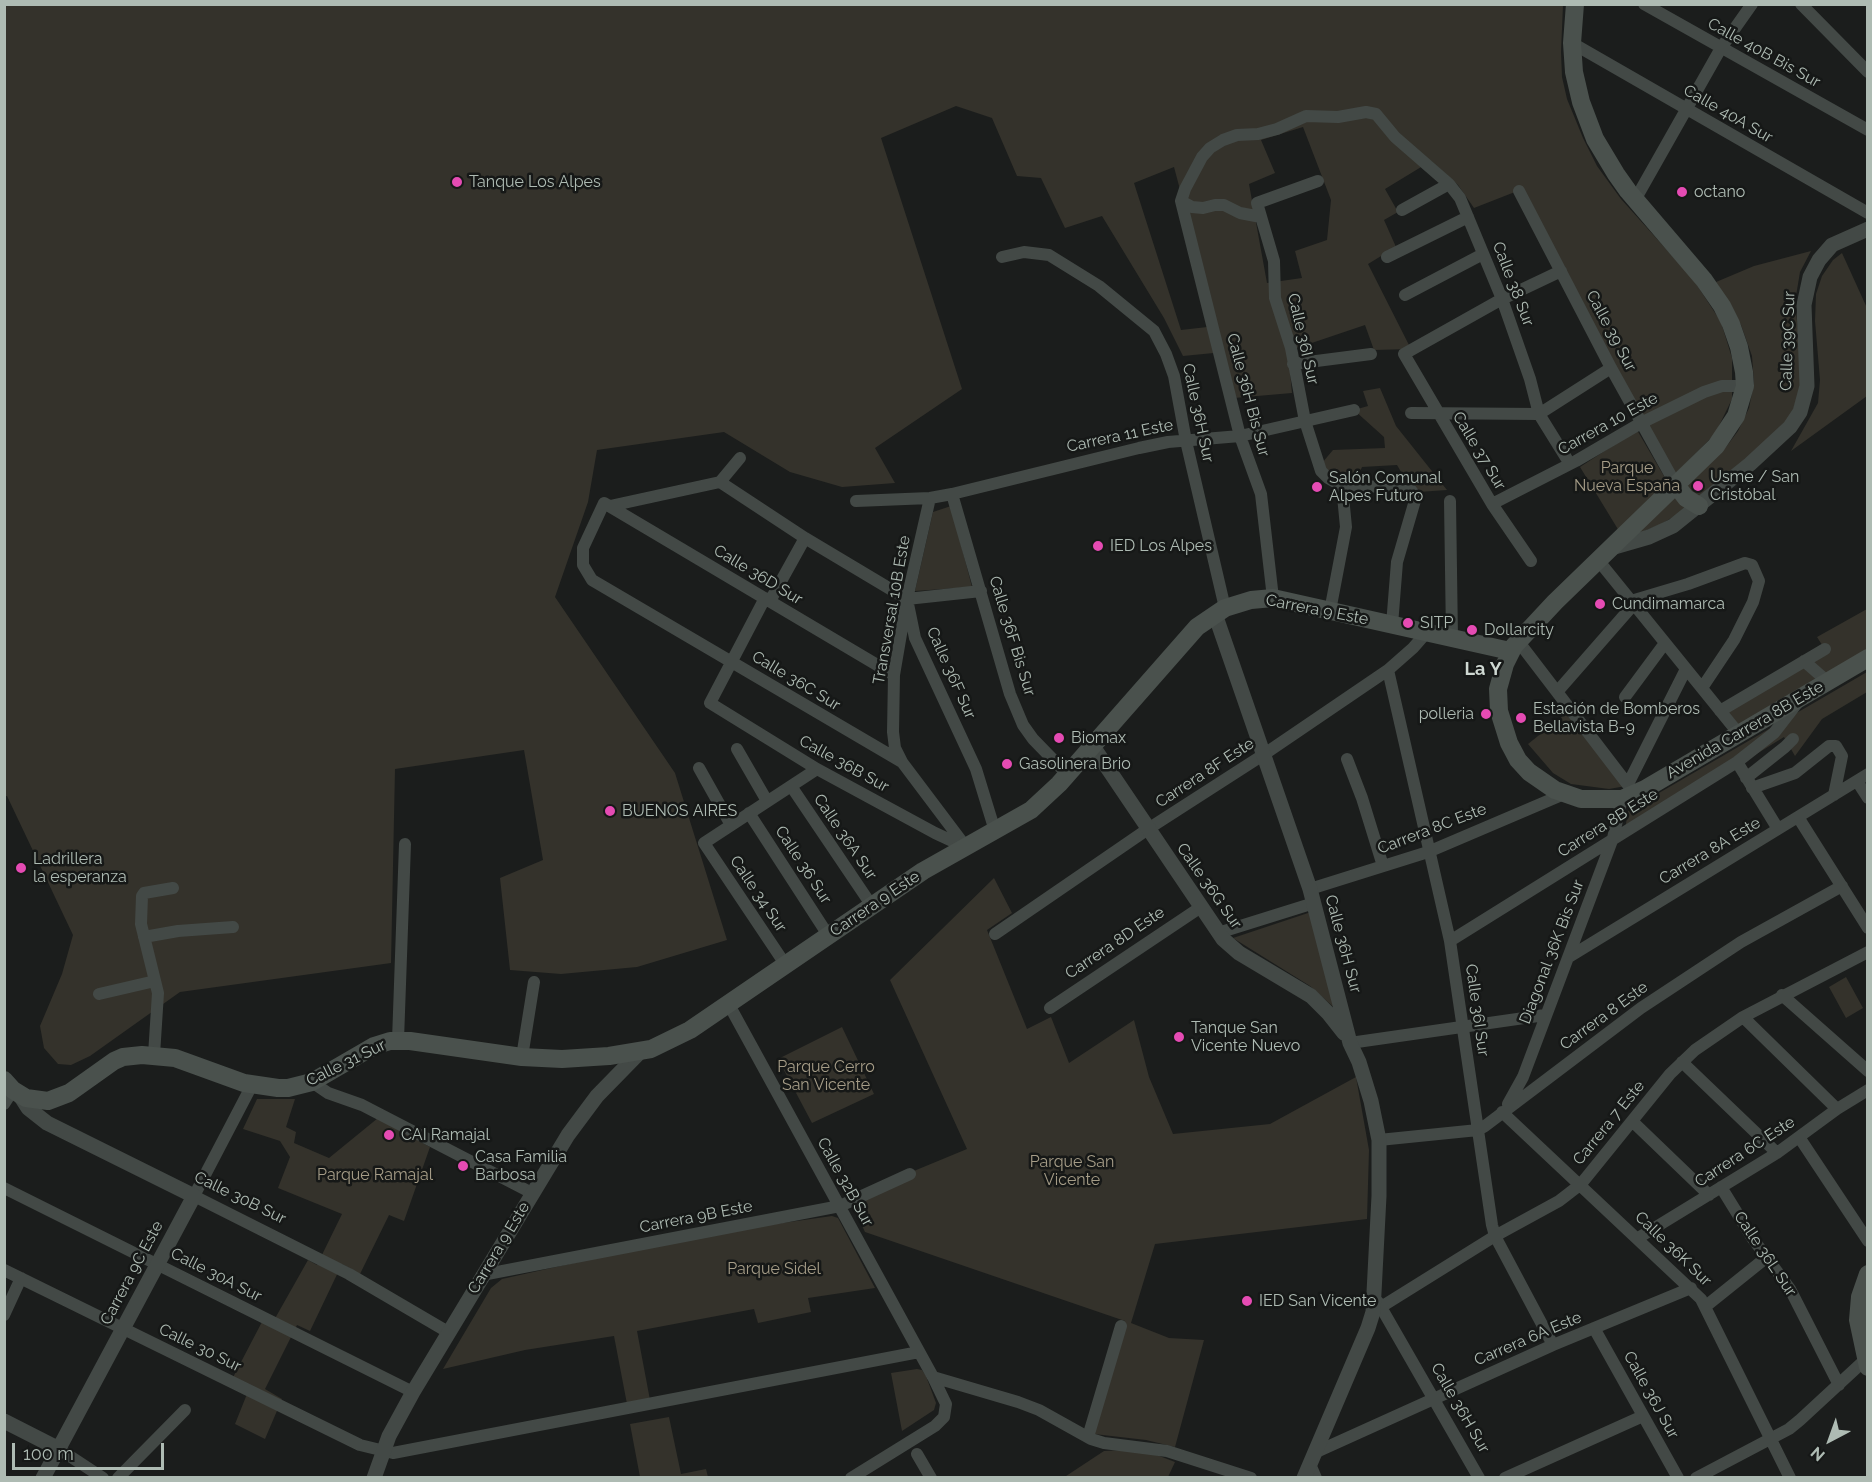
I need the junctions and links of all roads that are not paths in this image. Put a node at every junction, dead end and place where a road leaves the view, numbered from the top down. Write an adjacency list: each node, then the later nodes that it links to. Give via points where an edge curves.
1 (1575, 4): 5 (main road)
2 (1644, 4): 6 (street, Calle 40B Bis Sur)
3 (1752, 4): 6 (street)
4 (1801, 4): 7 (street)
5 (1572, 43): 8 (street, Calle 40A Sur); 13 (main road, via 1578,90 1588,123)
6 (1721, 48): 8 (street); 9 (street, Calle 40B Bis Sur)
7 (1868, 72)
8 (1686, 109): 13 (street); 16 (street, Calle 40A Sur)
9 (1868, 130)
10 (1318, 182): 18 (street, Calle 36I Sur, via 1257,203)
11 (1449, 184): 14 (street, Calle 38 Sur, via 1395,137 1376,114 1366,112 1338,117 1306,116 1277,129 1223,140 1202,157); 15 (street); 17 (street, Calle 38 Sur)
12 (1519, 191): 23 (street, Calle 39 Sur)
13 (1635, 200): 29 (main road, via 1722,306 1739,346)
14 (1181, 201): 18 (street, via 1192,207 1224,205); 36 (street, Calle 36H Bis Sur)
15 (1402, 210)
16 (1868, 213)
17 (1468, 217): 20 (street, Calle 38 Sur); 22 (street)
18 (1261, 218): 27 (street, Calle 36I Sur, via 1274,261 1275,298)
19 (1868, 229): 49 (street, Calle 39C Sur, via 1837,243 1819,260 1807,286 1804,305 1808,377 1800,412 1779,439)
20 (1484, 254): 24 (street); 25 (street, Calle 38 Sur)
21 (1002, 257): 37 (street, Calle 36H Sur, via 1024,252 1050,255 1098,286 1154,331 1174,376)
22 (1387, 257)
23 (1561, 271): 25 (street); 28 (street, Calle 39 Sur)
24 (1405, 295)
25 (1502, 299): 32 (street, Calle 37 Sur, via 1404,354); 33 (street, Calle 38 Sur)
26 (1371, 354): 27 (street)
27 (1293, 364): 34 (street, Calle 36I Sur)
28 (1611, 368): 33 (street); 35 (street, Calle 39 Sur)
29 (1744, 387): 35 (street, Carrera 10 Este, via 1722,386 1704,392); 41 (main road, via 1740,406 1723,437)
30 (1354, 410): 34 (street, Carrera 11 Este)
31 (1411, 413): 32 (street)
32 (1438, 413): 33 (street); 47 (street, Calle 37 Sur)
33 (1539, 414): 39 (street, Calle 38 Sur)
34 (1305, 421): 36 (street, Carrera 11 Este); 42 (street, Calle 36I Sur, via 1319,467)
35 (1641, 423): 39 (street, Carrera 10 Este); 41 (street, Calle 39 Sur)
36 (1240, 436): 37 (street, Carrera 11 Este); 54 (street, Calle 36H Bis Sur, via 1261,494)
37 (1186, 441): 43 (street, Carrera 11 Este, via 1139,448); 58 (street, Calle 36H Sur)
38 (740, 458): 40 (street)
39 (1570, 464): 47 (street, Carrera 10 Este)
40 (720, 482): 48 (street); 50 (street)
41 (1676, 485): 49 (main road); 51 (main road)
42 (1342, 486): 59 (street, via 1346,527); 60 (street, via 1405,487 1416,497 1397,561)
43 (952, 494): 44 (street, Carrera 11 Este); 53 (street, Calle 36F Bis Sur)
44 (930, 498): 45 (street, Carrera 11 Este); 56 (street, Transversal 10B Este)
45 (856, 501)
46 (1450, 501): 62 (street)
47 (1492, 504): 52 (street, Calle 37 Sur)
48 (607, 505): 55 (street, Calle 36D Sur); 68 (street, Calle 36C Sur, via 583,548 585,571 597,584)
49 (1699, 506): 51 (street, via 1664,531)
50 (805, 538): 55 (street); 56 (street)
51 (1604, 554): 57 (street); 64 (main road)
52 (1531, 561)
53 (981, 591): 56 (street); 88 (street, Calle 36F Bis Sur, via 1003,674 1023,725)
54 (1273, 598): 58 (main road, Carrera 9 Este, via 1251,600); 59 (main road, Carrera 9 Este)
55 (768, 599): 68 (street); 71 (street, Calle 36D Sur)
56 (907, 599): 71 (street, Transversal 10B Este); 102 (street, Calle 36F Sur, via 915,638 976,769)
57 (1633, 603): 63 (street); 73 (street, via 1745,563 1752,565 1759,581 1753,602 1734,640); 74 (street)
58 (1220, 611): 80 (main road, Carrera 9 Este, via 1197,627); 82 (street, Calle 36H Sur)
59 (1330, 611): 60 (main road, Carrera 9 Este)
60 (1392, 625): 61 (main road, Carrera 9 Este)
61 (1426, 632): 62 (main road, Carrera 9 Este); 70 (street, Carrera 8F Este)
62 (1452, 638): 64 (main road, Carrera 9 Este)
63 (1665, 643): 69 (street); 75 (street)
64 (1514, 646): 74 (street); 93 (main road, via 1498,688 1505,734 1529,772)
65 (1825, 649): 67 (street)
66 (1868, 658): 72 (main road, Avenida Carrera 8B Este)
67 (1804, 661): 72 (street); 77 (street)
68 (731, 662): 84 (street, Calle 36C Sur); 87 (street, Calle 36B Sur, via 710,703)
69 (1686, 669): 73 (street); 92 (street, Diagonal 36K Bis Sur)
70 (1388, 670): 82 (street, Carrera 8F Este); 106 (street, Calle 36I Sur)
71 (894, 675): 84 (street, Transversal 10B Este, via 893,732)
72 (1828, 682): 76 (main road, Avenida Carrera 8B Este)
73 (1702, 688): 77 (street)
74 (1557, 692): 92 (street)
75 (1625, 697)
76 (1801, 698): 78 (main road, Avenida Carrera 8B Este); 85 (street, Carrera 8B Este, via 1774,733)
77 (1720, 711): 78 (street)
78 (1738, 734): 92 (main road, Avenida Carrera 8B Este)
79 (1792, 739): 90 (street)
80 (1092, 745): 88 (main road, Carrera 9 Este); 100 (street, Calle 36G Sur)
81 (737, 749): 96 (street)
82 (1263, 755): 100 (street, Carrera 8F Este); 110 (street, Calle 36H Sur)
83 (1347, 759): 107 (street)
84 (902, 762): 105 (street, Calle 36C Sur)
85 (1737, 762): 90 (street); 103 (street, Carrera 8B Este)
86 (699, 768): 99 (street)
87 (817, 769): 91 (street); 105 (street, Calle 36B Sur)
88 (1067, 774): 102 (main road, Carrera 9 Este, via 1031,810)
89 (1862, 778): 94 (street, Carrera 8A Este); 95 (street)
90 (1749, 783): 94 (street, via 1795,773 1824,749 1836,746 1842,756); 101 (street)
91 (790, 786): 96 (street); 111 (street, Calle 36A Sur)
92 (1628, 792): 93 (main road, via 1595,800); 103 (street, Diagonal 36K Bis Sur)
93 (1564, 794): 106 (street, Carrera 8C Este)
94 (1834, 795): 98 (street, Carrera 8A Este)
95 (1868, 798)
96 (767, 801): 97 (street)
97 (749, 813): 99 (street); 117 (street, Calle 36 Sur)
98 (1798, 817): 101 (street, Carrera 8A Este); 108 (street)
99 (731, 825): 122 (street, Calle 34 Sur, via 704,843)
100 (1148, 829): 112 (street, Calle 36G Sur); 116 (street, Carrera 8F Este)
101 (1778, 829): 121 (street, Carrera 8A Este)
102 (995, 831): 105 (main road, Carrera 9 Este)
103 (1613, 838): 119 (street, Carrera 8B Este); 121 (street, Diagonal 36K Bis Sur)
104 (405, 844): 132 (street)
105 (966, 847): 111 (main road, Carrera 9 Este)
106 (1428, 852): 107 (street, Carrera 8C Este); 119 (street, Calle 36I Sur)
107 (1383, 866): 110 (street, Carrera 8C Este)
108 (1842, 886): 114 (street); 144 (street, Carrera 8 Este, via 1731,948 1641,1008)
109 (173, 888): 118 (street, via 142,896)
110 (1312, 896): 115 (street, Carrera 8C Este); 133 (street, Calle 36H Sur)
111 (872, 906): 117 (main road, Carrera 9 Este)
112 (1201, 907): 115 (street, Calle 36G Sur); 128 (street, Carrera 8D Este)
113 (233, 927): 118 (street)
114 (1868, 928)
115 (1218, 933): 133 (street, Calle 36G Sur, via 1239,953 1311,996)
116 (995, 934)
117 (828, 935): 122 (main road, Carrera 9 Este)
118 (144, 937): 123 (street)
119 (1450, 941): 131 (street, Calle 36I Sur)
120 (1868, 952): 126 (street, Carrera 7 Este)
121 (1569, 957): 129 (street, Diagonal 36K Bis Sur)
122 (785, 964): 127 (main road, Carrera 9 Este)
123 (155, 981): 125 (street); 135 (street, via 158,993)
124 (534, 982): 136 (street)
125 (99, 994)
126 (1782, 995): 130 (street, Carrera 7 Este); 138 (street)
127 (728, 1003): 134 (main road, Carrera 9 Este, via 675,1038); 157 (street, Calle 32B Sur)
128 (1050, 1008)
129 (1545, 1015): 131 (street); 144 (street, Diagonal 36K Bis Sur, via 1523,1077)
130 (1743, 1017): 137 (street, Carrera 7 Este); 143 (street)
131 (1462, 1026): 133 (street); 146 (street, Calle 36I Sur)
132 (398, 1040): 136 (main road, Calle 31 Sur); 139 (main road, Calle 31 Sur, via 374,1046)
133 (1350, 1043): 148 (street, Calle 36H Sur, via 1366,1082)
134 (640, 1052): 136 (main road, Calle 31 Sur, via 580,1059); 154 (street, Carrera 9 Este, via 591,1104)
135 (154, 1055): 140 (main road, Calle 31 Sur, via 175,1058); 142 (main road, Calle 31 Sur, via 123,1057 55,1100 40,1101)
136 (522, 1057)
137 (1682, 1062): 145 (street, Carrera 7 Este); 149 (street)
138 (1868, 1071)
139 (312, 1082): 140 (main road, Calle 31 Sur, via 288,1088); 154 (street)
140 (252, 1085): 156 (street, Carrera 9C Este)
141 (1868, 1090): 143 (street, Carrera 6C Este)
142 (10, 1092): 156 (street, Calle 30B Sur, via 47,1123)
143 (1837, 1109): 147 (street, Carrera 6C Este)
144 (1502, 1112): 146 (street, Carrera 8 Este); 151 (street, Calle 36K Sur)
145 (1632, 1121): 151 (street, Carrera 7 Este); 155 (street)
146 (1478, 1130): 148 (street); 158 (street, Calle 36I Sur)
147 (1799, 1137): 149 (street, Carrera 6C Este); 160 (street)
148 (1379, 1140): 168 (street, Calle 36H Sur)
149 (1777, 1154): 152 (street, Carrera 6C Este)
150 (910, 1174): 157 (street, Carrera 9B Este)
151 (1581, 1185): 158 (street, Carrera 7 Este); 159 (street, Calle 36K Sur)
152 (1721, 1187): 155 (street, Carrera 6C Este); 161 (street, Calle 36L Sur)
153 (4, 1188): 162 (street, Calle 30A Sur)
154 (532, 1193): 165 (street, Carrera 9 Este)
155 (1709, 1195): 159 (street, Carrera 6C Este)
156 (194, 1196): 162 (street, Carrera 9C Este); 174 (street, Calle 30B Sur, via 349,1274)
157 (840, 1206): 165 (street, Carrera 9B Este); 176 (street, Calle 32B Sur)
158 (1495, 1236): 168 (street, Carrera 7 Este); 175 (street, Calle 36I Sur)
159 (1638, 1238): 167 (street, Calle 36K Sur)
160 (1868, 1241)
161 (1767, 1257): 169 (street); 179 (street, Calle 36L Sur, via 1790,1289)
162 (157, 1265): 172 (street, Carrera 9C Este); 180 (street, Calle 30A Sur)
163 (4, 1270): 166 (street, Calle 30 Sur)
164 (1868, 1274): 177 (main road, via 1858,1320)
165 (482, 1275): 174 (street, Carrera 9 Este)
166 (21, 1278): 170 (street); 172 (street, Calle 30 Sur)
167 (1691, 1288): 169 (street, Calle 36K Sur); 173 (street, Carrera 6A Este)
168 (1376, 1305): 181 (street, Calle 36H Sur); 190 (street)
169 (1706, 1306): 186 (street, Calle 36K Sur)
170 (4, 1315)
171 (1121, 1326): 185 (street)
172 (123, 1328): 187 (street, Carrera 9C Este); 188 (street, Calle 30 Sur, via 360,1445)
173 (1594, 1328): 175 (street, Carrera 6A Este); 183 (street, Calle 36J Sur)
174 (448, 1332): 180 (street, Carrera 9 Este)
175 (1553, 1345): 181 (street, Carrera 6A Este)
176 (920, 1352): 178 (street, Calle 32B Sur); 188 (street, via 393,1454)
177 (1867, 1361): 179 (street)
178 (933, 1377): 185 (street, via 1039,1410); 195 (street, via 946,1404 942,1420)
179 (1839, 1385): 186 (street)
180 (412, 1392): 188 (street, Carrera 9 Este)
181 (1433, 1398): 190 (street, Carrera 6A Este); 198 (street, Calle 36H Sur)
182 (185, 1410): 193 (street)
183 (1643, 1416): 199 (street); 200 (street, Calle 36J Sur)
184 (4, 1421): 187 (street)
185 (1088, 1437): 197 (street, via 1104,1443 1167,1451)
186 (1772, 1439): 201 (street); 202 (street, Calle 36K Sur)
187 (58, 1449): 191 (street, Carrera 9C Este); 192 (street)
188 (383, 1451): 194 (street, Carrera 9 Este)
189 (916, 1454): 196 (street)
190 (1311, 1468)
191 (44, 1478)
192 (102, 1478)
193 (118, 1478)
194 (374, 1478)
195 (851, 1478)
196 (931, 1478)
197 (1251, 1478)
198 (1479, 1478)
199 (1505, 1478)
200 (1678, 1478)
201 (1696, 1478)
202 (1790, 1478)

